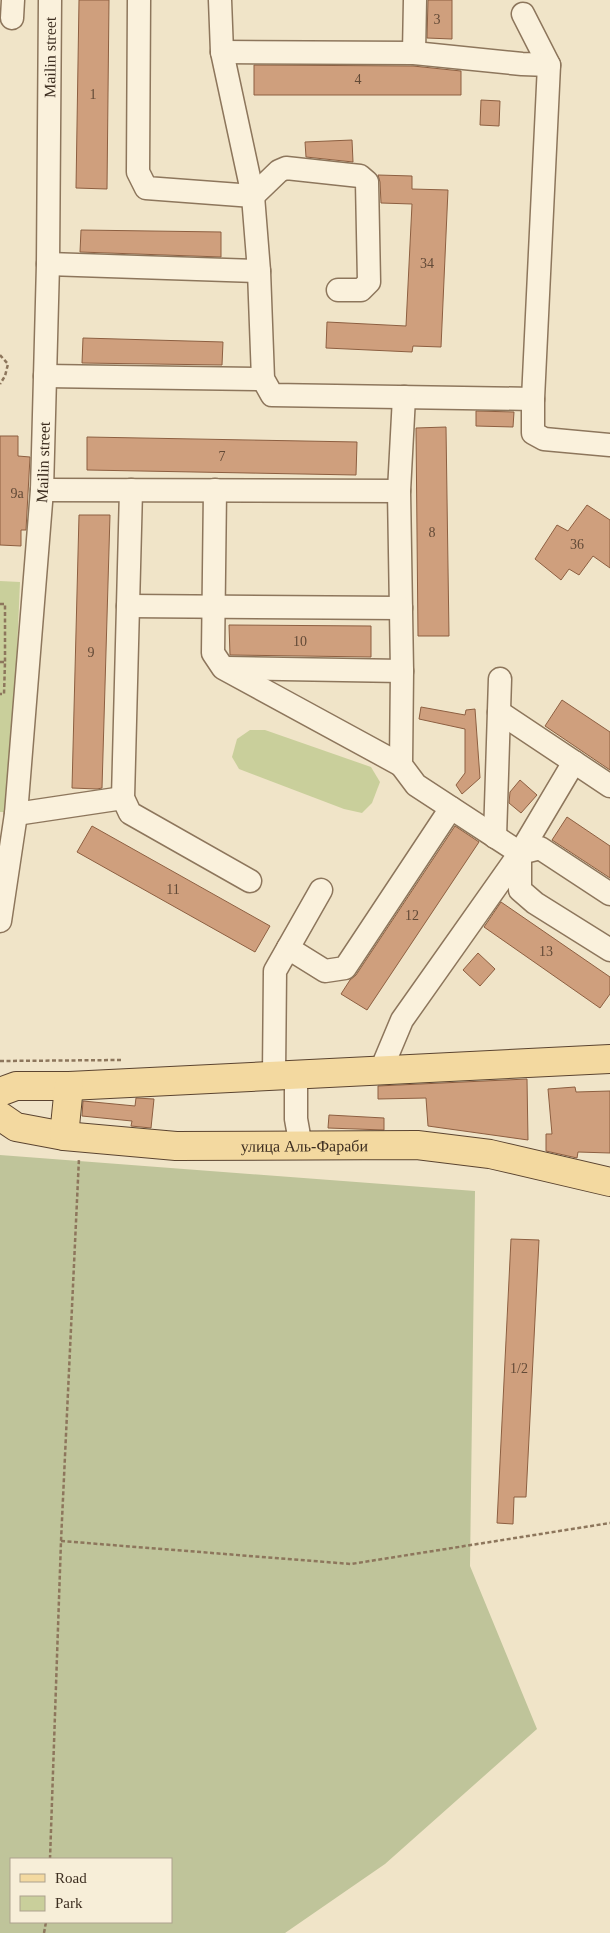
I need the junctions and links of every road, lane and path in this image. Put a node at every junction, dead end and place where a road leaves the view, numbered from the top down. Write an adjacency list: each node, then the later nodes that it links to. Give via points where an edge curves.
1 (50, 0): 11 (street, Mailin street)
2 (139, 0): 10 (street, via 138,172 146,188)
3 (220, 0): 6 (street)
4 (415, 0): 7 (street)
5 (524, 7): 8 (street); 9 (street)
6 (222, 52): 7 (street); 10 (street)
7 (414, 53): 8 (street)
8 (522, 64): 9 (street)
9 (549, 65): 19 (street)
10 (253, 196): 12 (street); 13 (street, via 286,168 360,176 366,182 369,282 361,290)
11 (48, 264): 12 (street); 15 (street, Mailin street)
12 (259, 272): 16 (street)
13 (338, 290)
14 (0, 355): 17 (path, via 8,364)
15 (45, 376): 16 (street); 21 (street, Mailin street)
16 (263, 379): 18 (street, via 272,395)
17 (0, 384)
18 (404, 397): 19 (street); 24 (street)
19 (533, 399): 20 (street, via 534,432 544,439)
20 (610, 445)
21 (42, 490): 22 (street); 41 (street, Mailin street)
22 (131, 490): 23 (street); 26 (street)
23 (215, 490): 24 (street); 27 (street)
24 (399, 491): 28 (street)
25 (0, 604): 30 (path, via 4,604)
26 (128, 606): 27 (street); 39 (street)
27 (214, 606): 28 (street); 31 (street, via 214,653)
28 (401, 608): 32 (street)
29 (0, 662): 30 (path)
30 (5, 662): 34 (path, via 4,694)
31 (223, 668): 32 (street); 37 (street)
32 (402, 671): 37 (street)
33 (500, 679): 35 (street)
34 (0, 694)
35 (499, 712): 36 (street); 42 (street)
36 (574, 762): 38 (street); 43 (street)
37 (401, 765): 40 (street, via 416,785)
38 (610, 786)
39 (123, 798): 41 (street); 45 (street, via 130,813)
40 (451, 808): 42 (street); 49 (street, via 345,968 325,971)
41 (16, 814): 44 (street, Mailin street)
42 (495, 837): 43 (street)
43 (520, 853): 47 (street, via 540,848); 50 (street, via 520,890); 54 (street, via 402,1020)
44 (4, 866): 48 (street, Mailin street)
45 (250, 881)
46 (321, 890): 49 (street)
47 (610, 894)
48 (0, 921)
49 (288, 948): 55 (street, via 275,971)
50 (610, 950)
51 (607, 1055): 54 (main road)
52 (0, 1060): 53 (path)
53 (132, 1061)
54 (381, 1070): 55 (main road)
55 (285, 1075): 56 (main road); 60 (street)
56 (69, 1086): 57 (main road, via 16,1086); 59 (main road)
57 (0, 1092)
58 (0, 1116): 59 (main road, улица Аль-Фараби, via 16,1127)
59 (72, 1138): 60 (main road, улица Аль-Фараби, via 176,1146); 63 (path)
60 (301, 1147): 61 (main road, улица Аль-Фараби, via 417,1145 490,1154)
61 (610, 1182)
62 (610, 1523): 63 (path, via 351,1564)
63 (61, 1541): 64 (path)
64 (50, 1858)

